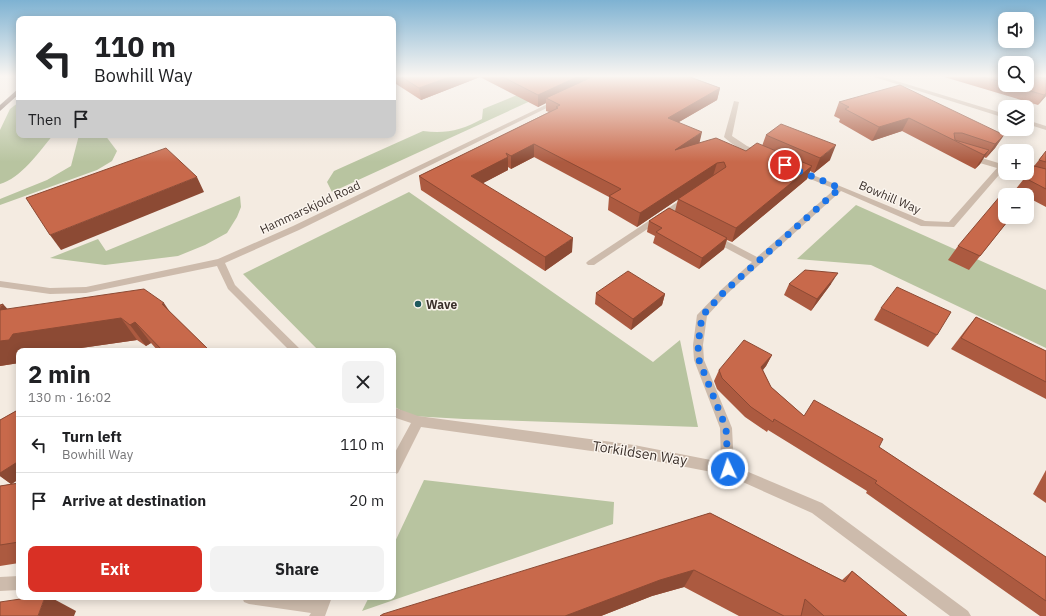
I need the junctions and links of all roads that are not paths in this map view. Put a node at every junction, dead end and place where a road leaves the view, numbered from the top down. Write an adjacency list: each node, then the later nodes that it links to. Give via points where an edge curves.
1 (551, 105): 20 (street, Hammarskjold Road)
2 (735, 105): 8 (street, via 728,137 744,148)
3 (968, 105): 4 (street)
4 (998, 114)
5 (1034, 124): 6 (street)
6 (1046, 128)
7 (957, 153): 9 (street, Bowhill Way)
8 (771, 160)
9 (998, 166)
10 (792, 168): 14 (street, Bowhill Way)
11 (998, 173): 14 (street, Bowhill Way, via 951,225 924,224)
12 (1034, 178): 13 (street)
13 (1046, 182)
14 (840, 188): 19 (street, Bowhill Way)
15 (696, 193): 16 (street)
16 (665, 213): 17 (street); 21 (street)
17 (678, 220)
18 (705, 234): 19 (street)
19 (758, 261): 27 (street, Bowhill Way, via 702,316 698,345 699,360 726,428)
20 (220, 262): 22 (street, Hammarskjold Road, via 86,290 50,291); 23 (street, via 231,287)
21 (591, 263)
22 (0, 284)
23 (294, 348)
24 (396, 413): 25 (street, Torkildsen Way)
25 (418, 421): 26 (street); 27 (street, Torkildsen Way, via 634,451)
26 (396, 463)
27 (728, 469): 32 (street, Torkildsen Way, via 817,508)
28 (16, 583): 29 (street)
29 (0, 584)
30 (270, 600): 31 (street)
31 (320, 607)
32 (963, 616)

